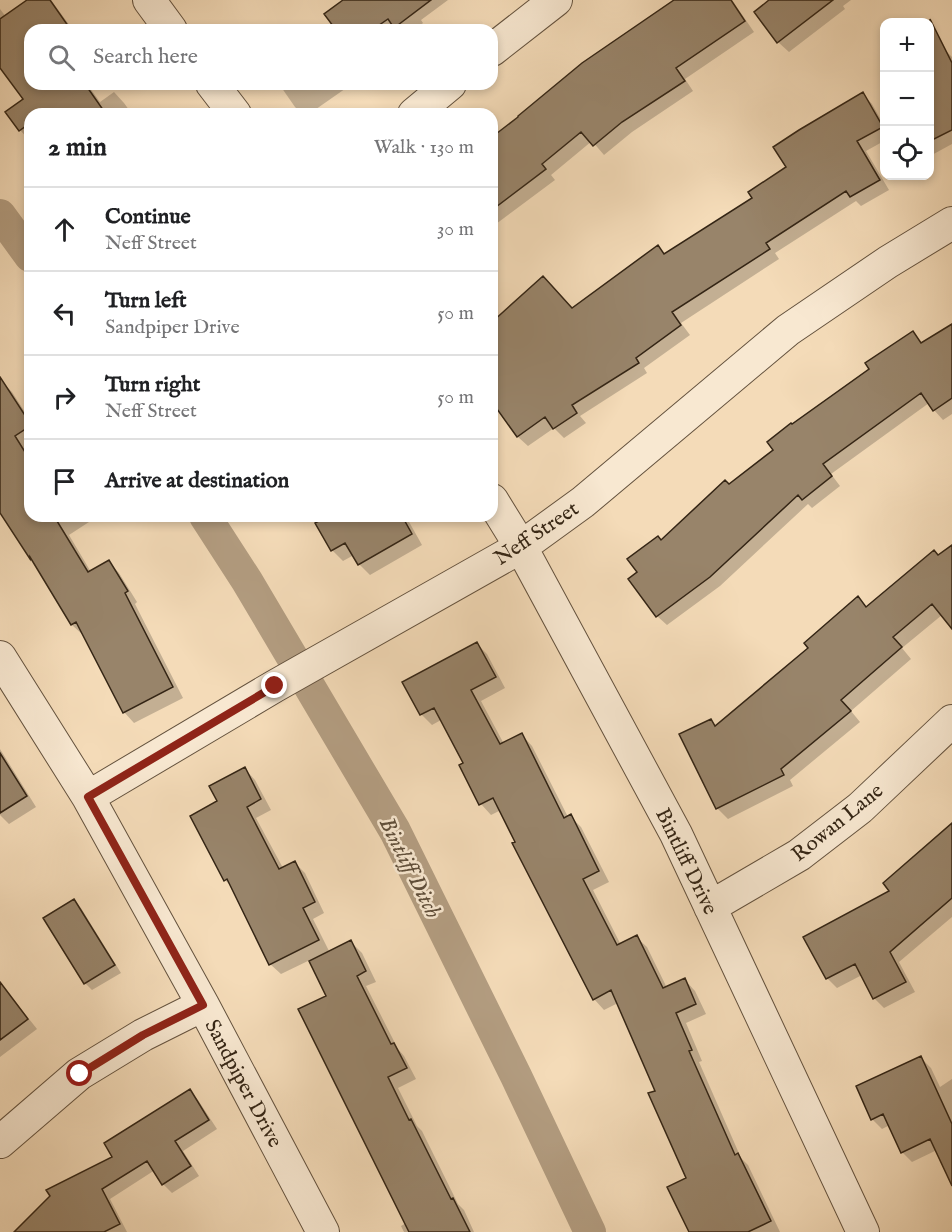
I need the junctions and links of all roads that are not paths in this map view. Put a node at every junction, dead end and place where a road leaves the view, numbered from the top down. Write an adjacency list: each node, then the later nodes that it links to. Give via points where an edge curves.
1 (148, 0): 3 (street)
2 (556, 0): 4 (street)
3 (166, 24)
4 (498, 45)
5 (217, 90): 7 (street)
6 (443, 90): 8 (street)
7 (231, 108)
8 (421, 108)
9 (952, 223): 11 (street, Neff Street, via 788,330 583,502)
10 (498, 510): 11 (street, Bintliff Drive)
11 (521, 547): 14 (street, Neff Street); 15 (street, Bintliff Drive, via 676,834)
12 (0, 657): 14 (street, Sandpiper Drive)
13 (952, 721): 15 (street, Rowan Lane, via 860,808 799,855)
14 (88, 797): 16 (street, Sandpiper Drive)
15 (710, 907): 19 (street, Bintliff Drive)
16 (203, 1005): 17 (street, via 143,1035 80,1074); 18 (street, Sandpiper Drive)
17 (0, 1142)
18 (323, 1232)
19 (862, 1232)

